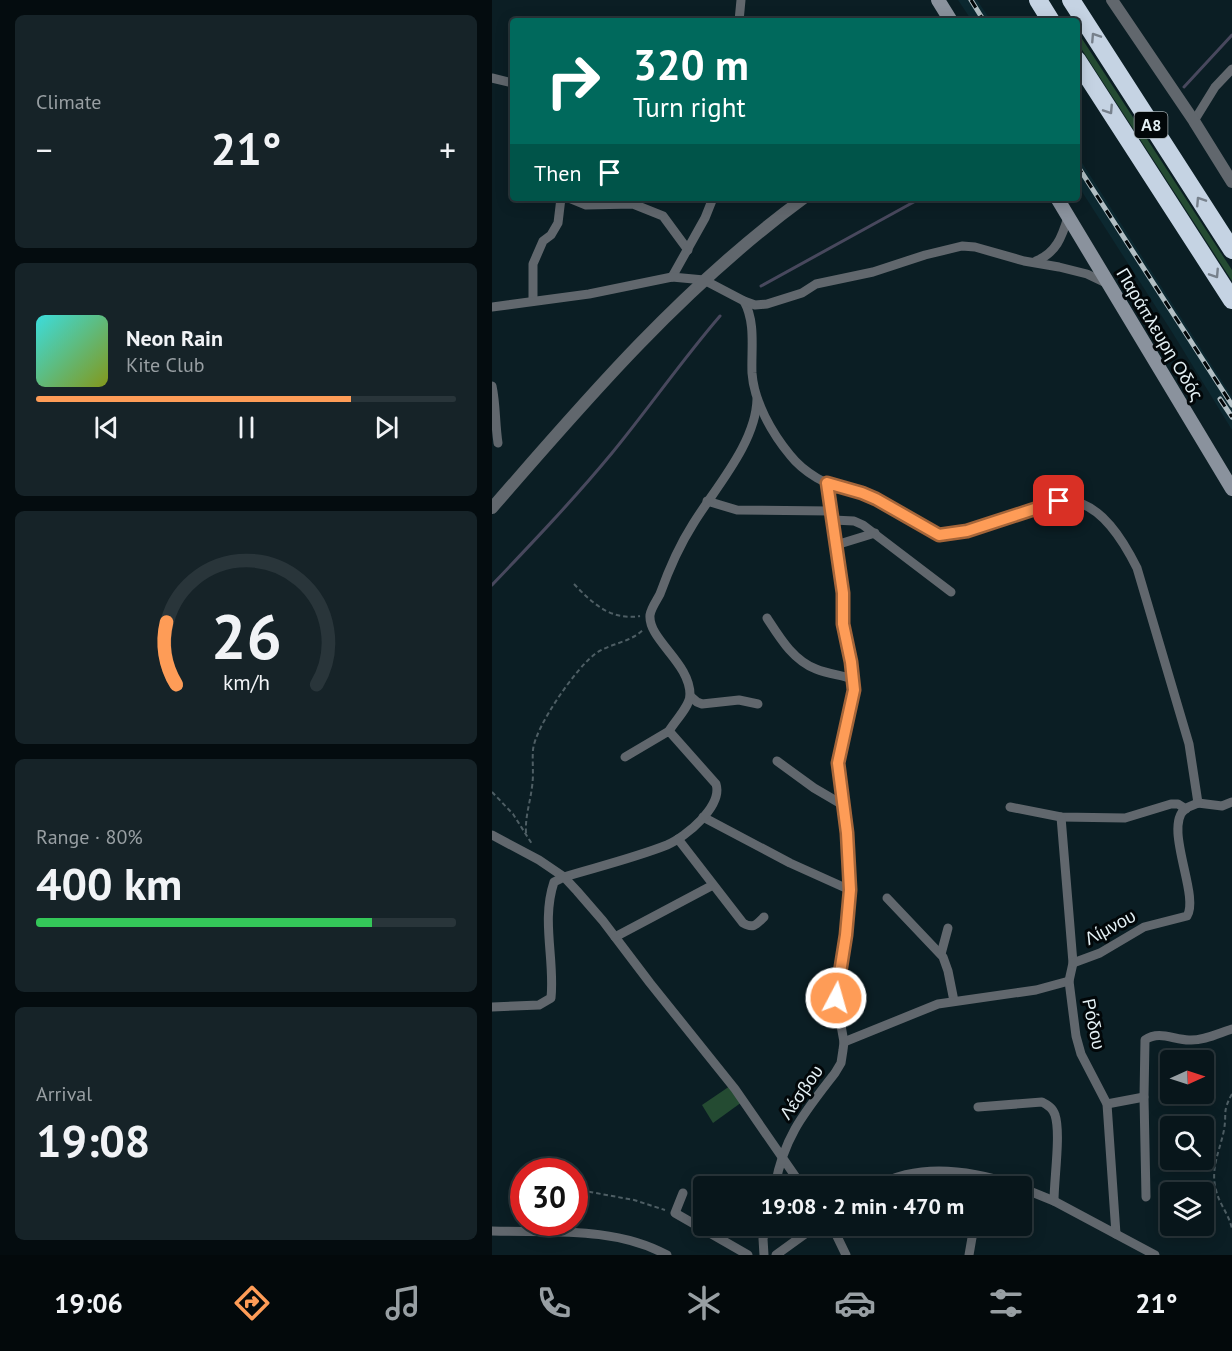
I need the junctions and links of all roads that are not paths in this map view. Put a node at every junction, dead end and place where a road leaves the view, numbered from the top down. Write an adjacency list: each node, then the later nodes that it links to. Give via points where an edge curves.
1 (741, 0): 6 (street)
2 (938, 0): 7 (main road)
3 (1038, 0): 8 (highway)
4 (1071, 0): 22 (highway, Α8, one-way to 4)
5 (1112, 0): 13 (street)
6 (739, 18)
7 (949, 18)
8 (1050, 18)
9 (1080, 65): 27 (highway, Α8, one-way to 27)
10 (1232, 69): 13 (street, via 1215,87)
11 (492, 78): 12 (street)
12 (510, 82)
13 (1194, 121): 14 (street)
14 (1232, 182)
15 (561, 201): 28 (street, via 558,223 543,241 533,264)
16 (575, 201): 21 (street, via 586,206 633,204 663,216)
17 (712, 201): 21 (street)
18 (800, 201): 25 (street)
19 (1059, 201): 20 (main road, Παράπλευρη Οδός)
20 (1068, 217): 23 (street, via 1054,250); 26 (main road, Παράπλευρη Οδός)
21 (688, 250): 24 (street)
22 (1232, 250)
23 (1034, 262): 26 (street, via 1087,274); 29 (street, via 963,246 873,273 816,284 781,301 755,305)
24 (672, 277): 25 (street); 28 (street)
25 (704, 280): 29 (street); 37 (street, via 583,403)
26 (1109, 285): 35 (main road, Παράπλευρη Οδός)
27 (1232, 300)
28 (533, 302): 30 (street)
29 (744, 302): 32 (street, via 750,313 752,376)
30 (492, 307)
31 (492, 386): 33 (street)
32 (757, 395): 34 (street, via 766,418 789,454); 36 (street, via 757,405 739,452)
33 (498, 443)
34 (827, 483): 38 (street, Λέσβου); 49 (street, via 876,499 939,535 967,531 1059,501 1083,504 1099,515 1127,548 1137,568 1189,744)
35 (1232, 489)
36 (708, 501): 38 (street, via 737,510); 44 (street, via 672,561 650,615 654,631 678,662)
37 (492, 508)
38 (832, 516): 39 (street, via 854,521); 40 (street, Λέσβου)
39 (875, 533): 40 (street); 41 (street)
40 (836, 545): 43 (street, Λέσβου, via 843,624)
41 (951, 592)
42 (767, 618): 43 (street, via 786,647 801,660 816,669)
43 (854, 679): 51 (street, Λέσβου, via 838,763)
44 (690, 696): 45 (street, via 702,704 739,700); 46 (street)
45 (758, 704)
46 (669, 731): 47 (street); 54 (street, via 716,784 717,800)
47 (625, 757)
48 (777, 761): 51 (street)
49 (1198, 803): 50 (street); 53 (street)
50 (1231, 804)
51 (843, 806): 60 (street, Λέσβου)
52 (1010, 807): 55 (street)
53 (1186, 809): 55 (street, via 1171,804 1125,818); 66 (street, Λίμνου, via 1178,824 1191,906 1187,916 1144,927 1100,953)
54 (703, 817): 57 (street); 60 (street)
55 (1061, 817): 66 (street, Ρόδου)
56 (492, 836): 58 (street)
57 (678, 839): 58 (street); 59 (street)
58 (564, 877): 64 (street); 69 (street, via 554,882 549,904 551,998 539,1005)
59 (713, 885): 62 (street, via 743,923 754,926); 64 (street)
60 (850, 890): 71 (street, Λέσβου, via 836,998)
61 (887, 898): 65 (street)
62 (764, 917)
63 (948, 928): 65 (street)
64 (615, 938): 75 (street, via 735,1089)
65 (941, 954): 68 (street)
66 (1073, 963): 67 (street, Ρόδου)
67 (1069, 981): 68 (street, via 1036,990); 73 (street, Ρόδου, via 1078,1045)
68 (954, 1001): 71 (street)
69 (492, 1007)
70 (1232, 1029): 72 (street, via 1196,1040 1161,1036 1145,1040)
71 (844, 1042): 75 (street, Λέσβου, via 840,1063 795,1126)
72 (1143, 1097): 73 (street); 83 (street)
73 (1107, 1104): 86 (street, Ρόδου)
74 (978, 1107): 84 (street, via 1042,1101 1049,1105 1057,1126)
75 (782, 1157): 77 (street, Λέσβου); 78 (street)
76 (980, 1175): 79 (street, via 935,1172); 80 (street)
77 (777, 1176)
78 (795, 1176)
79 (908, 1176)
80 (983, 1176)
81 (1032, 1192): 84 (street)
82 (682, 1193): 92 (street, via 675,1212)
83 (1146, 1197)
84 (1054, 1201): 86 (street)
85 (492, 1231): 91 (street, via 614,1236)
86 (1116, 1234): 97 (street)
87 (764, 1236): 93 (street)
88 (802, 1236): 94 (street)
89 (837, 1236): 95 (street)
90 (972, 1236): 96 (street)
91 (667, 1255)
92 (748, 1255)
93 (764, 1255)
94 (776, 1255)
95 (846, 1255)
96 (969, 1255)
97 (1155, 1255)

